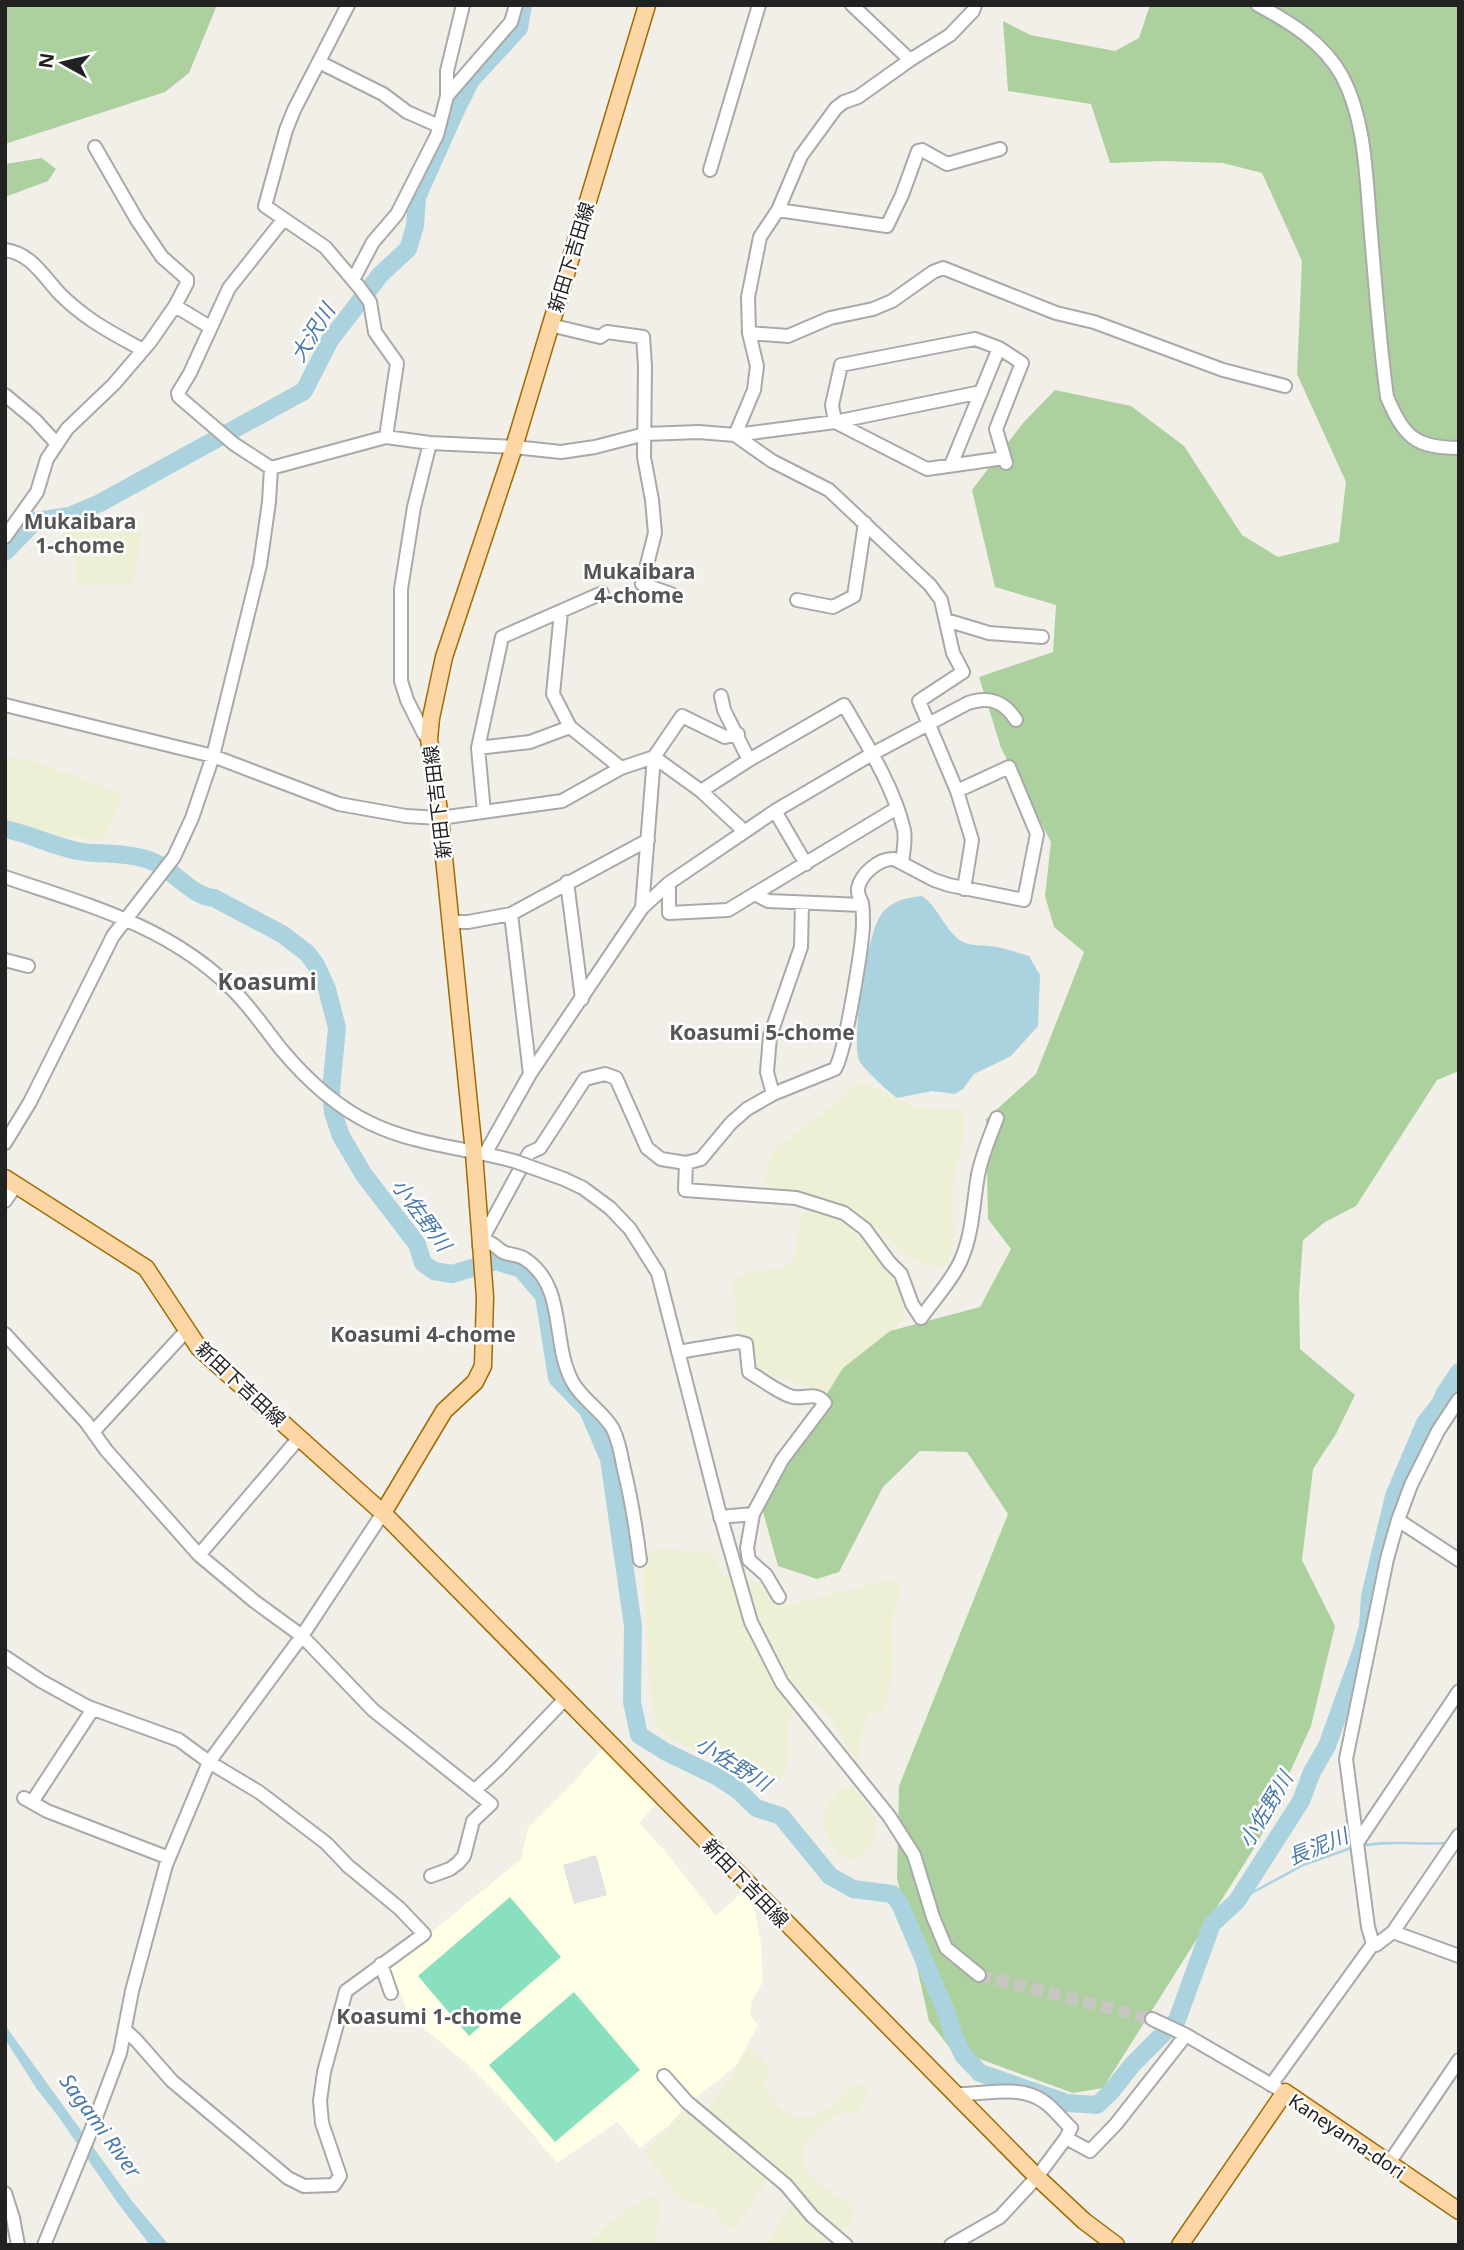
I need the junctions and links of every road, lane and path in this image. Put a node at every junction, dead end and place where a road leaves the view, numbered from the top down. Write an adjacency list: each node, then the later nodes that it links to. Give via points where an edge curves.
1 (348, 5): 10 (street)
2 (463, 5): 11 (street, via 447,71)
3 (516, 5): 11 (street, via 511,22)
4 (647, 5): 21 (main road, 新田下吉田線)
5 (759, 5): 15 (street)
6 (852, 5): 9 (street)
7 (975, 5): 9 (street, via 950,35)
8 (1258, 5): 36 (street, via 1305,33 1342,77 1355,111 1369,206 1387,397 1406,432 1430,446)
9 (910, 60): 16 (street, via 836,108 801,156)
10 (319, 62): 12 (street); 17 (street, via 286,130 265,206)
11 (447, 96): 12 (street)
12 (439, 127): 19 (street, via 397,214 373,242)
13 (95, 147): 20 (street, via 162,257 187,279)
14 (1000, 149): 16 (street, via 947,164 918,150 887,226)
15 (710, 170)
16 (778, 210): 23 (street, via 760,237 748,297)
17 (284, 220): 19 (street, via 325,247); 22 (street, via 229,288)
18 (5, 250): 25 (street, via 29,259 62,297)
19 (356, 283): 32 (street, via 370,302 375,332 397,363)
20 (175, 306): 22 (street); 25 (street)
21 (550, 325): 30 (street, via 600,337 607,332 643,337); 35 (main road, 新田下吉田線)
22 (210, 327): 38 (street, via 179,397 234,444)
23 (749, 333): 26 (street, via 788,336 830,318 873,309 943,268 1056,313 1094,322 1223,370); 31 (street, via 757,366 754,390)
24 (999, 348): 27 (street); 29 (street, via 975,339 841,365 832,405); 37 (street, via 1022,363 996,429 1005,460)
25 (143, 350): 34 (street)
26 (1285, 386)
27 (981, 392): 29 (street); 37 (street)
28 (5, 395): 34 (street)
29 (835, 422): 31 (street); 37 (street, via 927,469)
30 (645, 434): 31 (street); 35 (street, via 561,452); 42 (street, via 655,533 642,584)
31 (735, 435): 39 (street, via 772,461 829,490)
32 (386, 437): 33 (street); 38 (street)
33 (430, 443): 35 (street); 53 (street, via 401,589 401,681)
34 (57, 444): 40 (street, via 37,492)
35 (514, 447): 53 (main road, 新田下吉田線, via 444,657)
36 (1459, 448)
37 (951, 466)
38 (271, 468): 56 (street, via 260,565)
39 (864, 523): 43 (street, via 854,596 833,607); 45 (street, via 936,592)
40 (5, 537)
41 (602, 593): 44 (street)
42 (671, 594)
43 (797, 600)
44 (561, 612): 51 (street, via 553,694); 54 (street, via 502,638)
45 (946, 620): 46 (street, via 989,634); 50 (street, via 953,653 963,672 919,701)
46 (1042, 637)
47 (721, 696): 52 (street)
48 (5, 705): 56 (street)
49 (1016, 720): 50 (street, via 1002,704 987,699 968,703)
50 (929, 726): 55 (street); 61 (street)
51 (570, 727): 54 (street, via 530,742); 59 (street)
52 (738, 734): 57 (street, via 725,737 682,716); 58 (street)
53 (429, 739): 65 (main road, 新田下吉田線)
54 (478, 748): 64 (street)
55 (872, 754): 58 (street, via 844,705); 62 (street); 63 (street)
56 (213, 756): 65 (street, via 338,804); 79 (street, via 174,856)
57 (654, 757): 59 (street); 60 (street); 67 (street)
58 (749, 760): 60 (street)
59 (621, 768): 64 (street, via 562,801)
60 (701, 791): 66 (street)
61 (957, 791): 73 (street, via 972,840); 73 (street, via 1009,767 1037,834 1024,900)
62 (897, 808): 68 (street, via 904,833); 69 (street)
63 (775, 811): 66 (street); 69 (street)
64 (484, 812): 65 (street)
65 (440, 818): 80 (main road, 新田下吉田線)
66 (744, 831): 72 (street)
67 (648, 840): 71 (street); 77 (street)
68 (902, 863): 73 (street); 76 (street, via 888,859 869,871 858,886)
69 (806, 864): 74 (street)
70 (5, 877): 79 (street)
71 (567, 882): 78 (street); 83 (street)
72 (669, 883): 74 (street, via 669,913 728,910); 77 (street)
73 (964, 889)
74 (755, 894): 75 (street, via 768,901)
75 (802, 904): 76 (street); 85 (street, via 801,947 770,1036 766,1072)
76 (862, 905): 85 (street, via 860,951 838,1064 832,1071)
77 (642, 908): 83 (street)
78 (511, 914): 80 (street); 84 (street)
79 (127, 919): 87 (street, via 113,936); 88 (street, via 203,962 233,989 310,1081 338,1104 409,1138)
80 (451, 922): 88 (main road, 新田下吉田線)
81 (5, 960): 82 (street)
82 (28, 966)
83 (582, 999): 84 (street)
84 (530, 1074): 88 (street)
85 (773, 1094): 89 (street, via 735,1118 701,1159)
86 (998, 1118): 89 (street, via 984,1147 961,1260 921,1318 901,1274 855,1220 796,1198 685,1190)
87 (5, 1143)
88 (480, 1154): 92 (main road, 新田下吉田線); 95 (street, bridge, via 564,1179 610,1208 630,1229 658,1273)
89 (686, 1163): 92 (street, via 661,1159 647,1148 617,1079 605,1074 585,1079 540,1148 529,1153)
90 (11, 1181): 91 (street); 93 (main road, 新田下吉田線, via 146,1268)
91 (5, 1201)
92 (481, 1242): 99 (main road, 新田下吉田線, via 483,1366 475,1382 444,1411); 104 (street, via 495,1243 501,1251 524,1258 552,1290 571,1380 600,1411 619,1445)
93 (187, 1330): 97 (street); 98 (main road, 新田下吉田線, via 199,1348)
94 (5, 1334): 97 (street)
95 (678, 1352): 100 (street, via 746,1344 749,1372 793,1397 812,1395 825,1403 782,1460); 101 (street)
96 (1459, 1399): 102 (street, via 1437,1430)
97 (93, 1432): 103 (street)
98 (299, 1438): 99 (main road, 新田下吉田線); 103 (street)
99 (383, 1513): 107 (street); 110 (main road, 新田下吉田線)
100 (753, 1514): 101 (street); 106 (street, via 749,1560 766,1575)
101 (720, 1517): 122 (street, via 751,1622 782,1683 889,1815 914,1855 946,1948)
102 (1398, 1520): 105 (street); 115 (street, via 1346,1759)
103 (198, 1555): 107 (street)
104 (640, 1560)
105 (1459, 1560)
106 (779, 1597)
107 (302, 1636): 112 (street); 113 (street, via 373,1710)
108 (5, 1657): 111 (street)
109 (1459, 1691): 115 (street)
110 (566, 1698): 113 (street); 130 (main road, 新田下吉田線)
111 (93, 1709): 112 (street, via 179,1741); 116 (street, via 28,1800)
112 (209, 1762): 116 (street); 121 (street, via 259,1792 326,1843 424,1934)
113 (474, 1790): 117 (street, via 491,1804 473,1821 464,1856 450,1869)
114 (1459, 1835): 118 (street)
115 (1357, 1843): 119 (street)
116 (169, 1858): 125 (street)
117 (430, 1876)
118 (1393, 1932): 119 (street); 120 (street)
119 (1373, 1944): 129 (street)
120 (1459, 1956)
121 (381, 1964): 123 (street); 125 (street, via 346,1991 324,2072 323,2123 340,2176 334,2185 304,2186 288,2178 172,2081)
122 (979, 1975)
123 (391, 1993)
124 (1157, 2021): 126 (street)
125 (125, 2030): 137 (street, via 90,2133)
126 (1186, 2035): 129 (street); 131 (street, via 1090,2151)
127 (1459, 2060): 132 (street)
128 (664, 2076): 138 (street)
129 (1278, 2088): 132 (main road, Kaneyama-dori); 141 (main road, Kaneyama-dori)
130 (956, 2094): 131 (street, via 1009,2090 1042,2100 1071,2128); 133 (main road, 新田下吉田線)
131 (1066, 2138): 133 (street)
132 (1389, 2163): 135 (main road, Kaneyama-dori)
133 (1037, 2177): 139 (street, via 1000,2217); 140 (main road, 新田下吉田線)
134 (5, 2193): 136 (street)
135 (1459, 2211)
136 (13, 2239)
137 (44, 2245)
138 (846, 2245)
139 (951, 2245)
140 (1116, 2245)
141 (1180, 2245)

